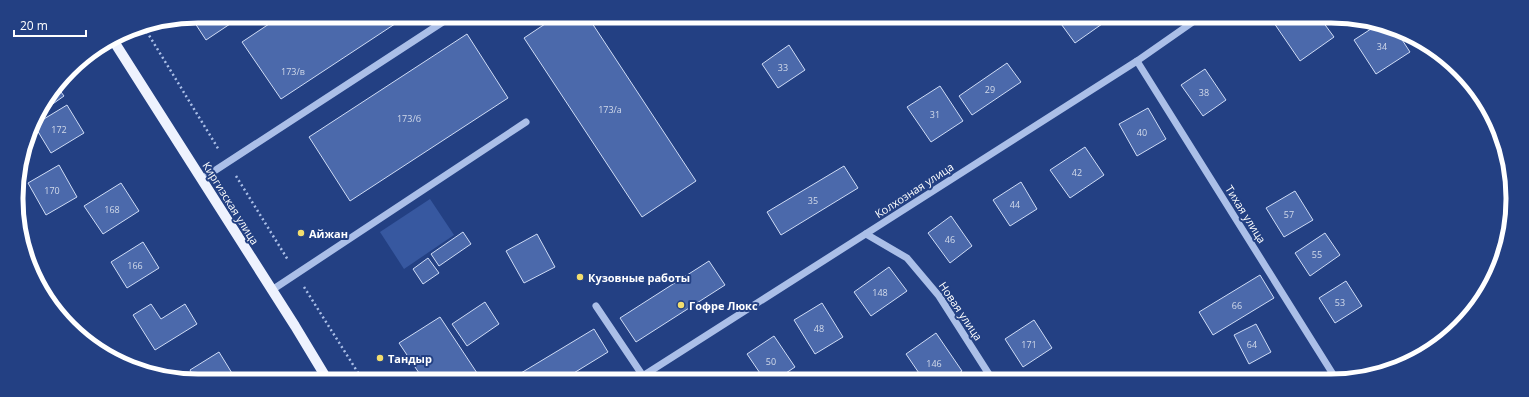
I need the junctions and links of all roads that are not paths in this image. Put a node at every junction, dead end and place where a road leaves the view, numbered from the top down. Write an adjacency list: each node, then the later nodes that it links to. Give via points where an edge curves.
1 (441, 23): 6 (street)
2 (1191, 23): 4 (street, Колхозная улица)
3 (116, 44): 6 (main road, Киргизская улица)
4 (1137, 61): 7 (street, Колхозная улица); 14 (street, Тихая улица)
5 (526, 122): 8 (street)
6 (202, 179): 8 (main road, Киргизская улица)
7 (866, 234): 12 (street, Колхозная улица); 13 (street, Новая улица, via 907,258 939,296)
8 (272, 290): 10 (main road, Киргизская улица)
9 (596, 306): 11 (street)
10 (324, 374)
11 (638, 374)
12 (647, 374)
13 (989, 374)
14 (1332, 374)

